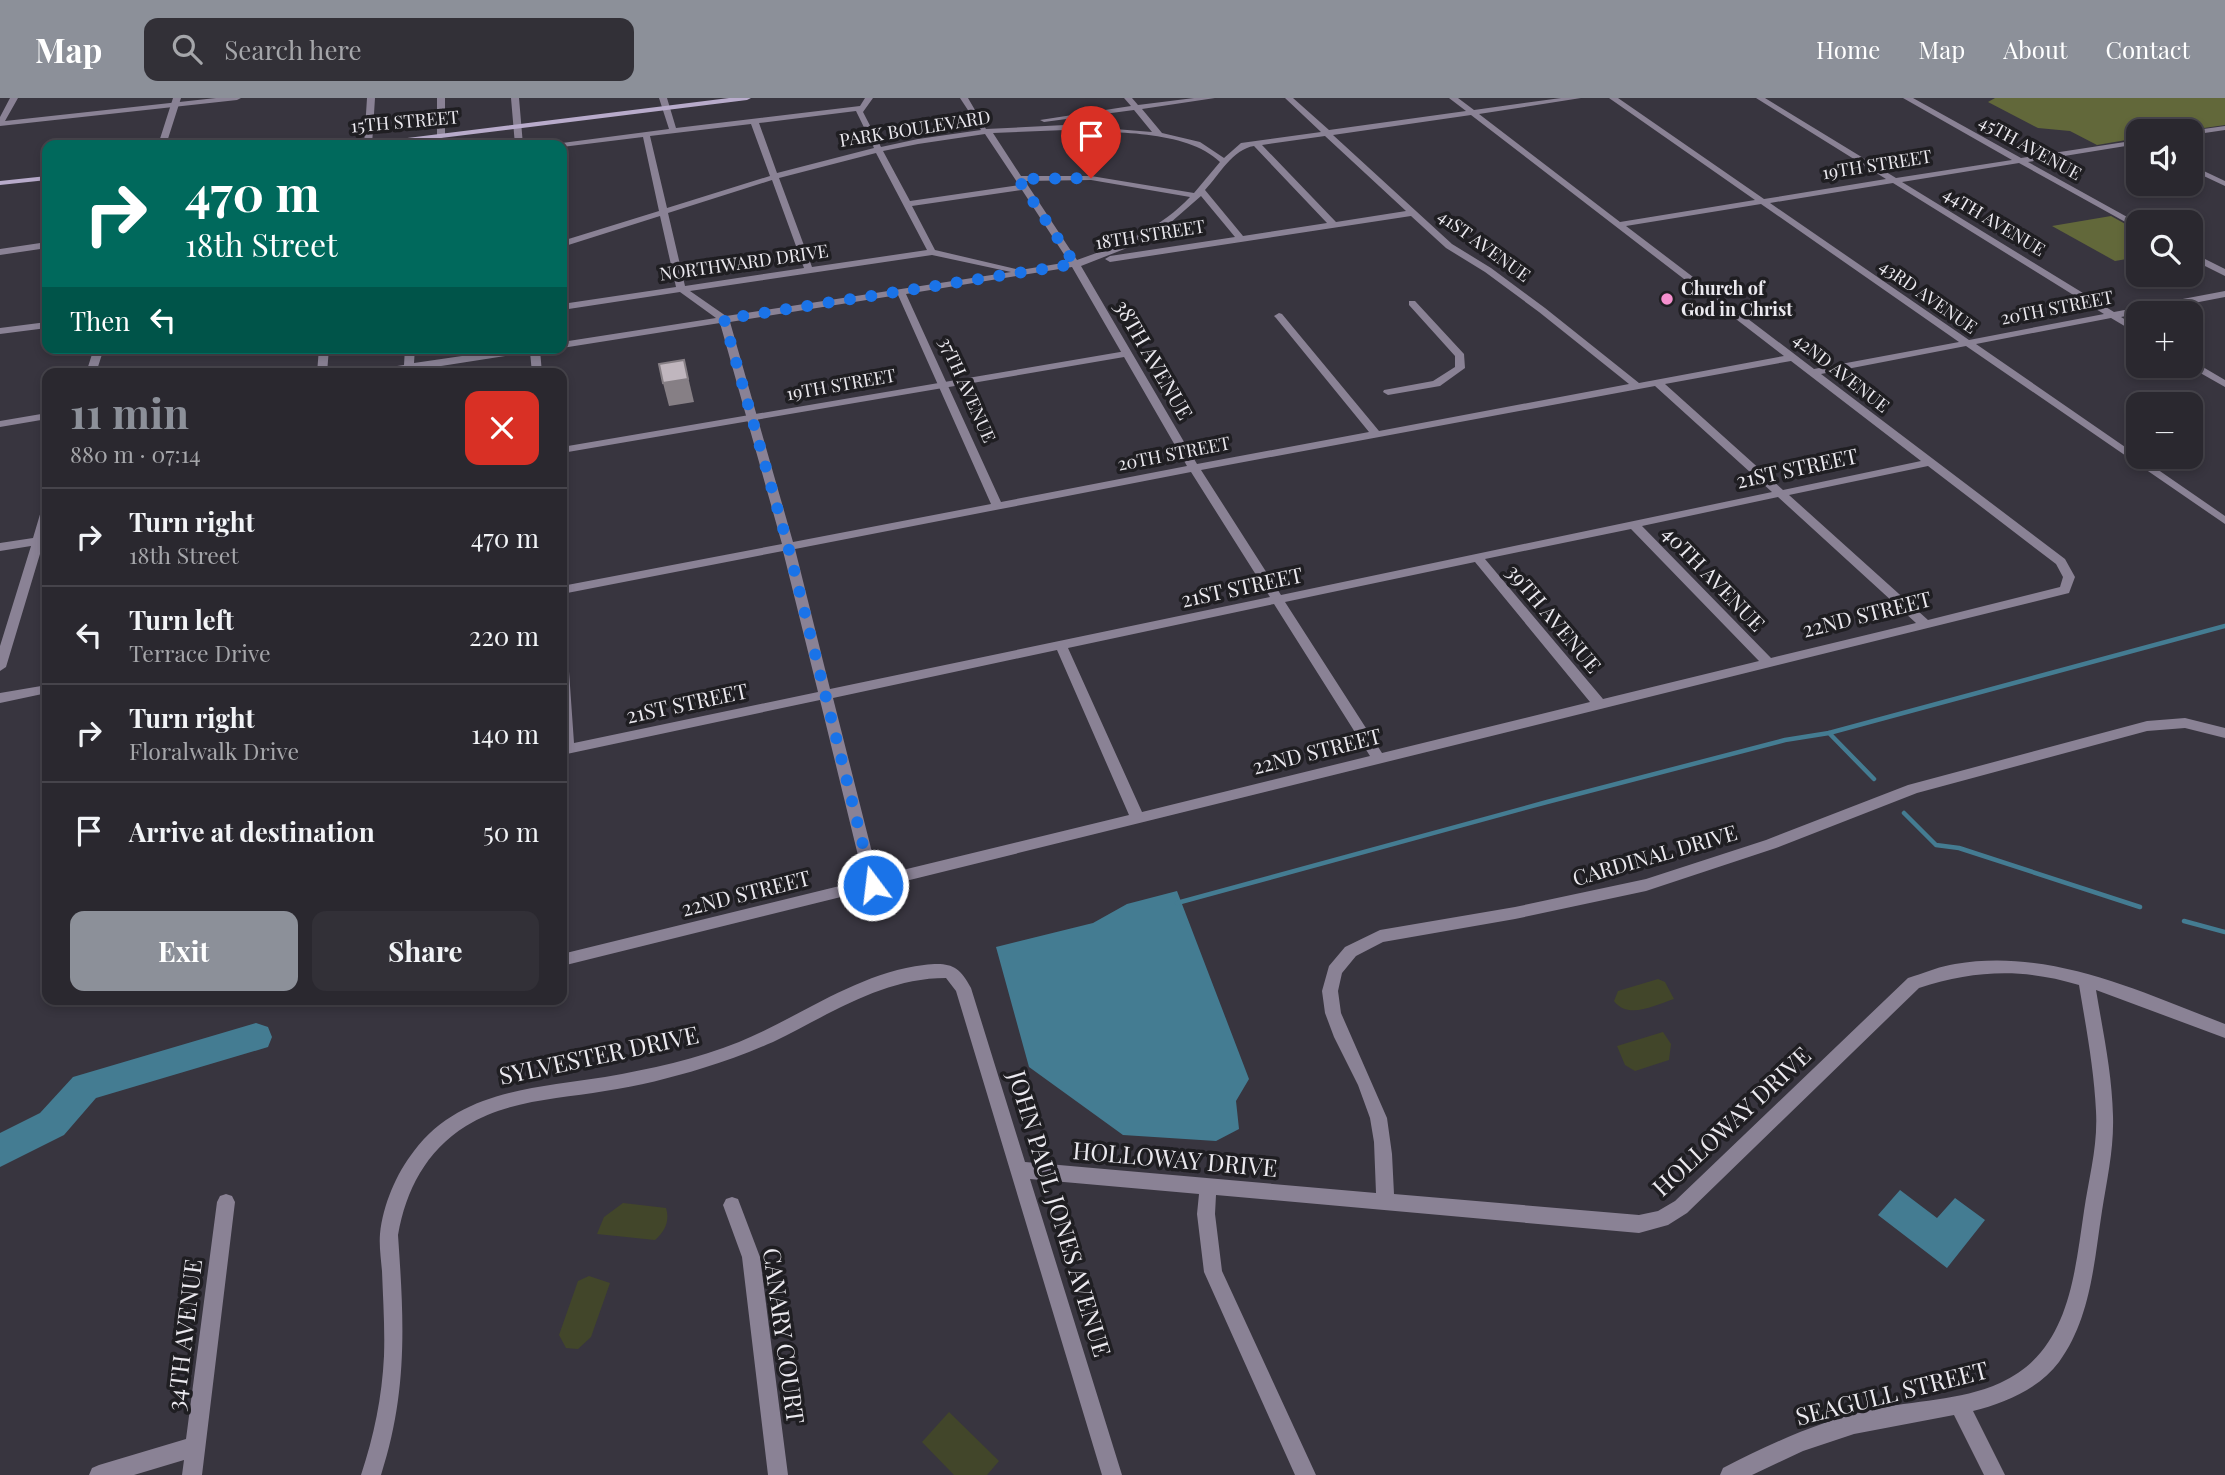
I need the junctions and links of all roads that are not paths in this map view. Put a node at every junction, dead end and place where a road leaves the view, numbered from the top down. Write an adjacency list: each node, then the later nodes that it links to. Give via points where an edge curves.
1 (14, 98): 24 (street)
2 (237, 98): 18 (street)
3 (371, 98): 35 (street)
4 (441, 98): 32 (street)
5 (515, 98): 25 (street)
6 (663, 98): 19 (street)
7 (747, 98): 19 (main road, 15TH STREET)
8 (869, 98): 20 (street)
9 (964, 98): 27 (street, 38TH AVENUE)
10 (1128, 98): 21 (street)
11 (1211, 98): 21 (street)
12 (1289, 98): 30 (street, 41ST AVENUE)
13 (1452, 98): 22 (street, 42ND AVENUE)
14 (1577, 98): 22 (street, PARK BOULEVARD)
15 (1613, 98): 54 (street, 43RD AVENUE)
16 (1760, 98): 49 (street, 44TH AVENUE)
17 (1907, 98): 44 (street, 45TH AVENUE)
18 (176, 102): 24 (street); 34 (street)
19 (666, 108): 25 (main road, 15TH STREET); 28 (street)
20 (860, 108): 23 (street); 40 (street)
21 (1136, 108): 27 (street); 33 (street)
22 (1472, 113): 30 (street, PARK BOULEVARD); 59 (street, 42ND AVENUE)
23 (754, 121): 28 (street); 46 (street)
24 (0, 124)
25 (517, 127): 32 (main road, 15TH STREET); 37 (street)
26 (2225, 128): 29 (street)
27 (986, 130): 33 (street, PARK BOULEVARD, via 1078,127); 40 (street, PARK BOULEVARD); 51 (street, 38TH AVENUE)
28 (673, 131): 31 (street)
29 (2203, 131)
30 (1326, 132): 38 (street, PARK BOULEVARD); 57 (street, 41ST AVENUE)
31 (646, 135): 39 (street); 56 (street)
32 (441, 136): 36 (main road, 15TH STREET)
33 (1160, 136): 43 (street, PARK BOULEVARD)
34 (164, 140)
35 (367, 140)
36 (408, 140)
37 (518, 140)
38 (1256, 143): 42 (street, PARK BOULEVARD); 60 (street)
39 (567, 144)
40 (877, 144): 46 (street, PARK BOULEVARD); 55 (street)
41 (2126, 144): 44 (street, 19TH STREET)
42 (1244, 145): 43 (street, PARK BOULEVARD); 45 (street)
43 (1201, 146): 45 (street, PARK BOULEVARD)
44 (2020, 160): 49 (street, 19TH STREET); 58 (street, 45TH AVENUE)
45 (1224, 162): 53 (street)
46 (773, 172): 56 (street, PARK BOULEVARD); 69 (street)
47 (2203, 173): 52 (street)
48 (42, 179): 50 (main road)
49 (1893, 180): 54 (street, 19TH STREET); 77 (street, 44TH AVENUE)
50 (0, 183)
51 (1021, 183): 53 (street, via 1091,178); 55 (street); 68 (street, 38TH AVENUE)
52 (2225, 184)
53 (1199, 194): 62 (street); 68 (street, via 1156,232)
54 (1762, 202): 59 (street, 19TH STREET); 84 (street, 43RD AVENUE)
55 (907, 204): 66 (street)
56 (662, 211): 61 (street, PARK BOULEVARD); 63 (street, PARK BOULEVARD); 72 (street)
57 (1410, 212): 60 (street, 18TH STREET); 95 (street, 41ST AVENUE)
58 (2126, 219)
59 (1621, 224): 88 (street, 42ND AVENUE)
60 (1334, 225): 62 (street, 18TH STREET)
61 (567, 236)
62 (1241, 239): 68 (street, 18TH STREET)
63 (567, 242)
64 (42, 247): 65 (street)
65 (0, 252)
66 (932, 252): 69 (street, NORTHWARD DRIVE); 70 (street)
67 (2203, 262): 71 (street)
68 (1075, 264): 70 (street, 18TH STREET); 87 (street, 38TH AVENUE)
69 (809, 270): 72 (street, NORTHWARD DRIVE)
70 (1025, 272): 73 (street, 18TH STREET)
71 (2225, 274)
72 (681, 289): 76 (street, NORTHWARD DRIVE); 79 (street)
73 (901, 292): 79 (street, 18TH STREET); 94 (street, 37TH AVENUE)
74 (2225, 294): 77 (street, 20TH STREET)
75 (1412, 303): 96 (street, via 1460,356 1460,368 1436,384)
76 (567, 306)
77 (2113, 315): 80 (street, 44TH AVENUE); 84 (street, 20TH STREET)
78 (1279, 316): 100 (street)
79 (724, 319): 83 (street, 18TH STREET); 98 (street)
80 (2126, 323)
81 (42, 326): 82 (street)
82 (0, 331)
83 (567, 344)
84 (1967, 344): 91 (street, 20TH STREET); 106 (street, 43RD AVENUE)
85 (410, 354): 89 (street)
86 (503, 354): 89 (street)
87 (1126, 354): 94 (street, 19TH STREET); 103 (street, 38TH AVENUE)
88 (1794, 357): 91 (street, 42ND AVENUE); 92 (street, 20TH STREET)
89 (409, 368)
90 (2203, 370): 93 (street)
91 (1814, 372): 102 (street, 42ND AVENUE)
92 (1656, 381): 95 (street, 20TH STREET); 104 (street)
93 (2225, 384)
94 (944, 385): 98 (street, 19TH STREET); 105 (street, 37TH AVENUE)
95 (1636, 385): 100 (street, 20TH STREET)
96 (1388, 392)
97 (42, 417): 99 (street)
98 (750, 419): 101 (street, 19TH STREET); 110 (street)
99 (0, 424)
100 (1376, 434): 103 (street, 20TH STREET)
101 (567, 449)
102 (1930, 462): 104 (street, 21ST STREET); 113 (street, 42ND AVENUE, via 2062,562)
103 (1194, 468): 105 (street, 20TH STREET); 115 (street, 38TH AVENUE)
104 (1781, 492): 107 (street, 21ST STREET); 116 (street)
105 (997, 505): 110 (street, 20TH STREET)
106 (2225, 521)
107 (1633, 524): 112 (street, 21ST STREET); 118 (street, 40TH AVENUE)
108 (42, 540): 111 (street)
109 (42, 543): 119 (street)
110 (788, 546): 114 (street, 20TH STREET); 121 (street)
111 (0, 547)
112 (1477, 557): 115 (street, 21ST STREET); 123 (street, 39TH AVENUE)
113 (2069, 577): 116 (street, 22ND STREET, via 2064,590)
114 (567, 589)
115 (1279, 600): 117 (street, 21ST STREET); 126 (street, 38TH AVENUE)
116 (1924, 622): 118 (street, 22ND STREET)
117 (1061, 646): 121 (street, 21ST STREET); 127 (street)
118 (1767, 662): 123 (street, 22ND STREET)
119 (0, 667)
120 (42, 690): 122 (street)
121 (823, 695): 125 (street, 21ST STREET); 128 (street)
122 (0, 698)
123 (1600, 705): 126 (street, 22ND STREET)
124 (2225, 733): 136 (street, CARDINAL DRIVE, via 2185,723 2147,726 1913,789 1771,844 1646,885 1364,942 1332,978 1330,1009 1382,1130)
125 (567, 749)
126 (1378, 758): 127 (street, 22ND STREET)
127 (1138, 819): 128 (street, 22ND STREET)
128 (873, 885): 129 (street, 22ND STREET)
129 (567, 959)
130 (950, 971): 133 (street, JOHN PAUL JONES AVENUE, via 963,988); 142 (street, SYLVESTER DRIVE, via 930,969 865,989 781,1031 698,1062 585,1087 506,1098 457,1122 436,1139 407,1175 391,1217 395,1380)
131 (2086, 979): 132 (street, HOLLOWAY DRIVE); 136 (street, HOLLOWAY DRIVE, via 2052,971 1976,967 1941,971 1914,983 1702,1189 1662,1219 1614,1223); 138 (street, SEAGULL STREET, via 2102,1076 2105,1134 2084,1280 2072,1323 2035,1372 2009,1390)
132 (2225, 1031)
133 (1021, 1170): 134 (street, HOLLOWAY DRIVE); 144 (street, JOHN PAUL JONES AVENUE)
134 (1208, 1188): 136 (street, HOLLOWAY DRIVE); 145 (street, via 1206,1214 1213,1272)
135 (226, 1202): 139 (street, 34TH AVENUE)
136 (1385, 1203)
137 (732, 1205): 143 (street, CANARY COURT, via 751,1257)
138 (1958, 1404): 146 (street, SEAGULL STREET, via 1871,1420 1794,1444); 147 (street)
139 (195, 1447): 140 (street); 141 (street, 34TH AVENUE)
140 (99, 1475)
141 (192, 1475)
142 (371, 1475)
143 (778, 1475)
144 (1112, 1475)
145 (1306, 1475)
146 (1730, 1475)
147 (1995, 1475)

